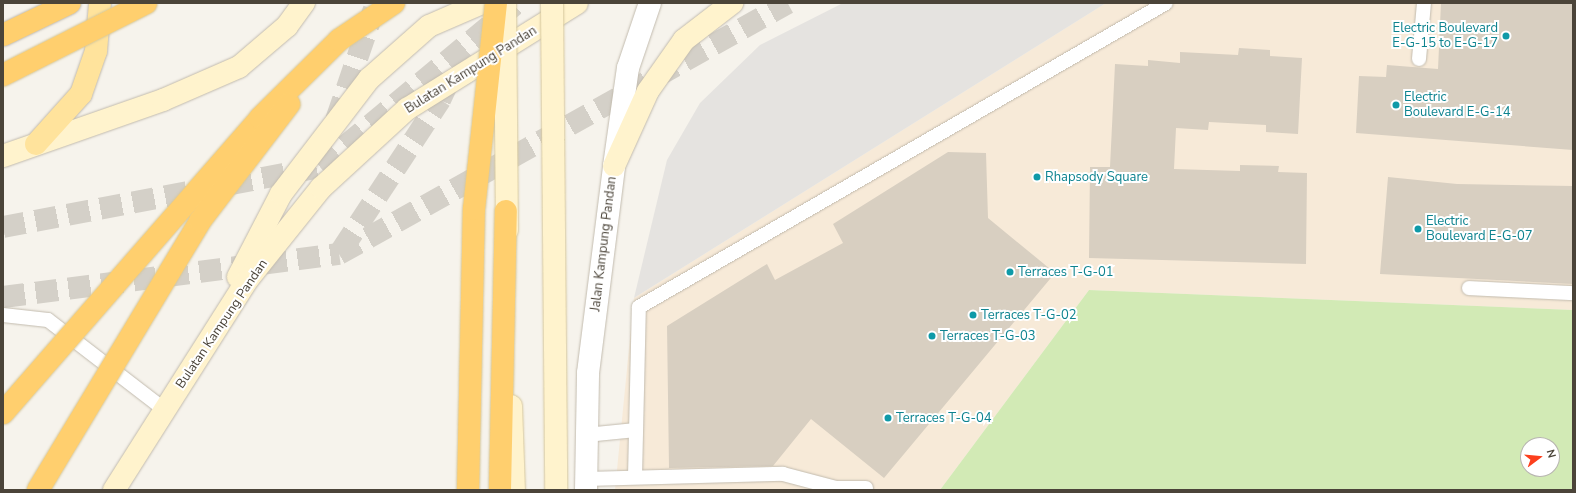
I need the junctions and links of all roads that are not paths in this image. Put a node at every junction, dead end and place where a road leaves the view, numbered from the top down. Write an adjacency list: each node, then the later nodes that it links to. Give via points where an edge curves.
1 (70, 3): 15 (highway)
2 (100, 3): 19 (main road, via 96,51 81,94)
3 (146, 3): 18 (highway, bridge)
4 (304, 3): 19 (main road, via 287,26 239,67 163,100)
5 (394, 3): 16 (highway, bridge)
6 (482, 3): 27 (main road, via 430,26 370,79 281,194)
7 (496, 3): 37 (highway, bridge, via 474,209)
8 (506, 3): 22 (main road, bridge)
9 (552, 3): 41 (main road, bridge)
10 (577, 3): 27 (main road, Bulatan Kampung Pandan, via 406,109 321,188 248,279)
11 (650, 3): 21 (street, Jalan Kampung Pandan, via 628,68)
12 (732, 3): 21 (main road, via 684,40 648,91)
13 (1166, 3): 30 (lane, via 639,307)
14 (1424, 3): 17 (lane)
15 (3, 35)
16 (338, 40): 29 (highway, bridge, via 260,118 171,216); 35 (highway, bridge, via 200,221)
17 (1419, 59)
18 (3, 75)
19 (36, 144): 20 (main road)
20 (3, 156)
21 (614, 166): 31 (street, Jalan Kampung Pandan, via 588,373)
22 (506, 211): 39 (highway, bridge); 40 (main road, bridge)
23 (470, 275): 38 (lane)
24 (1469, 288): 25 (lane)
25 (1573, 293)
26 (3, 315): 28 (lane, via 48,320)
27 (178, 389): 28 (main road, Bulatan Kampung Pandan)
28 (165, 410): 36 (main road, Bulatan Kampung Pandan)
29 (3, 413)
30 (636, 430): 31 (lane); 32 (lane)
31 (586, 435): 33 (street, Jalan Kampung Pandan)
32 (635, 477): 33 (lane); 34 (lane, via 783,474 836,488)
33 (586, 484)
34 (866, 488)
35 (38, 490)
36 (114, 490)
37 (468, 490)
38 (478, 490)
39 (500, 490)
40 (514, 490)
41 (556, 490)

